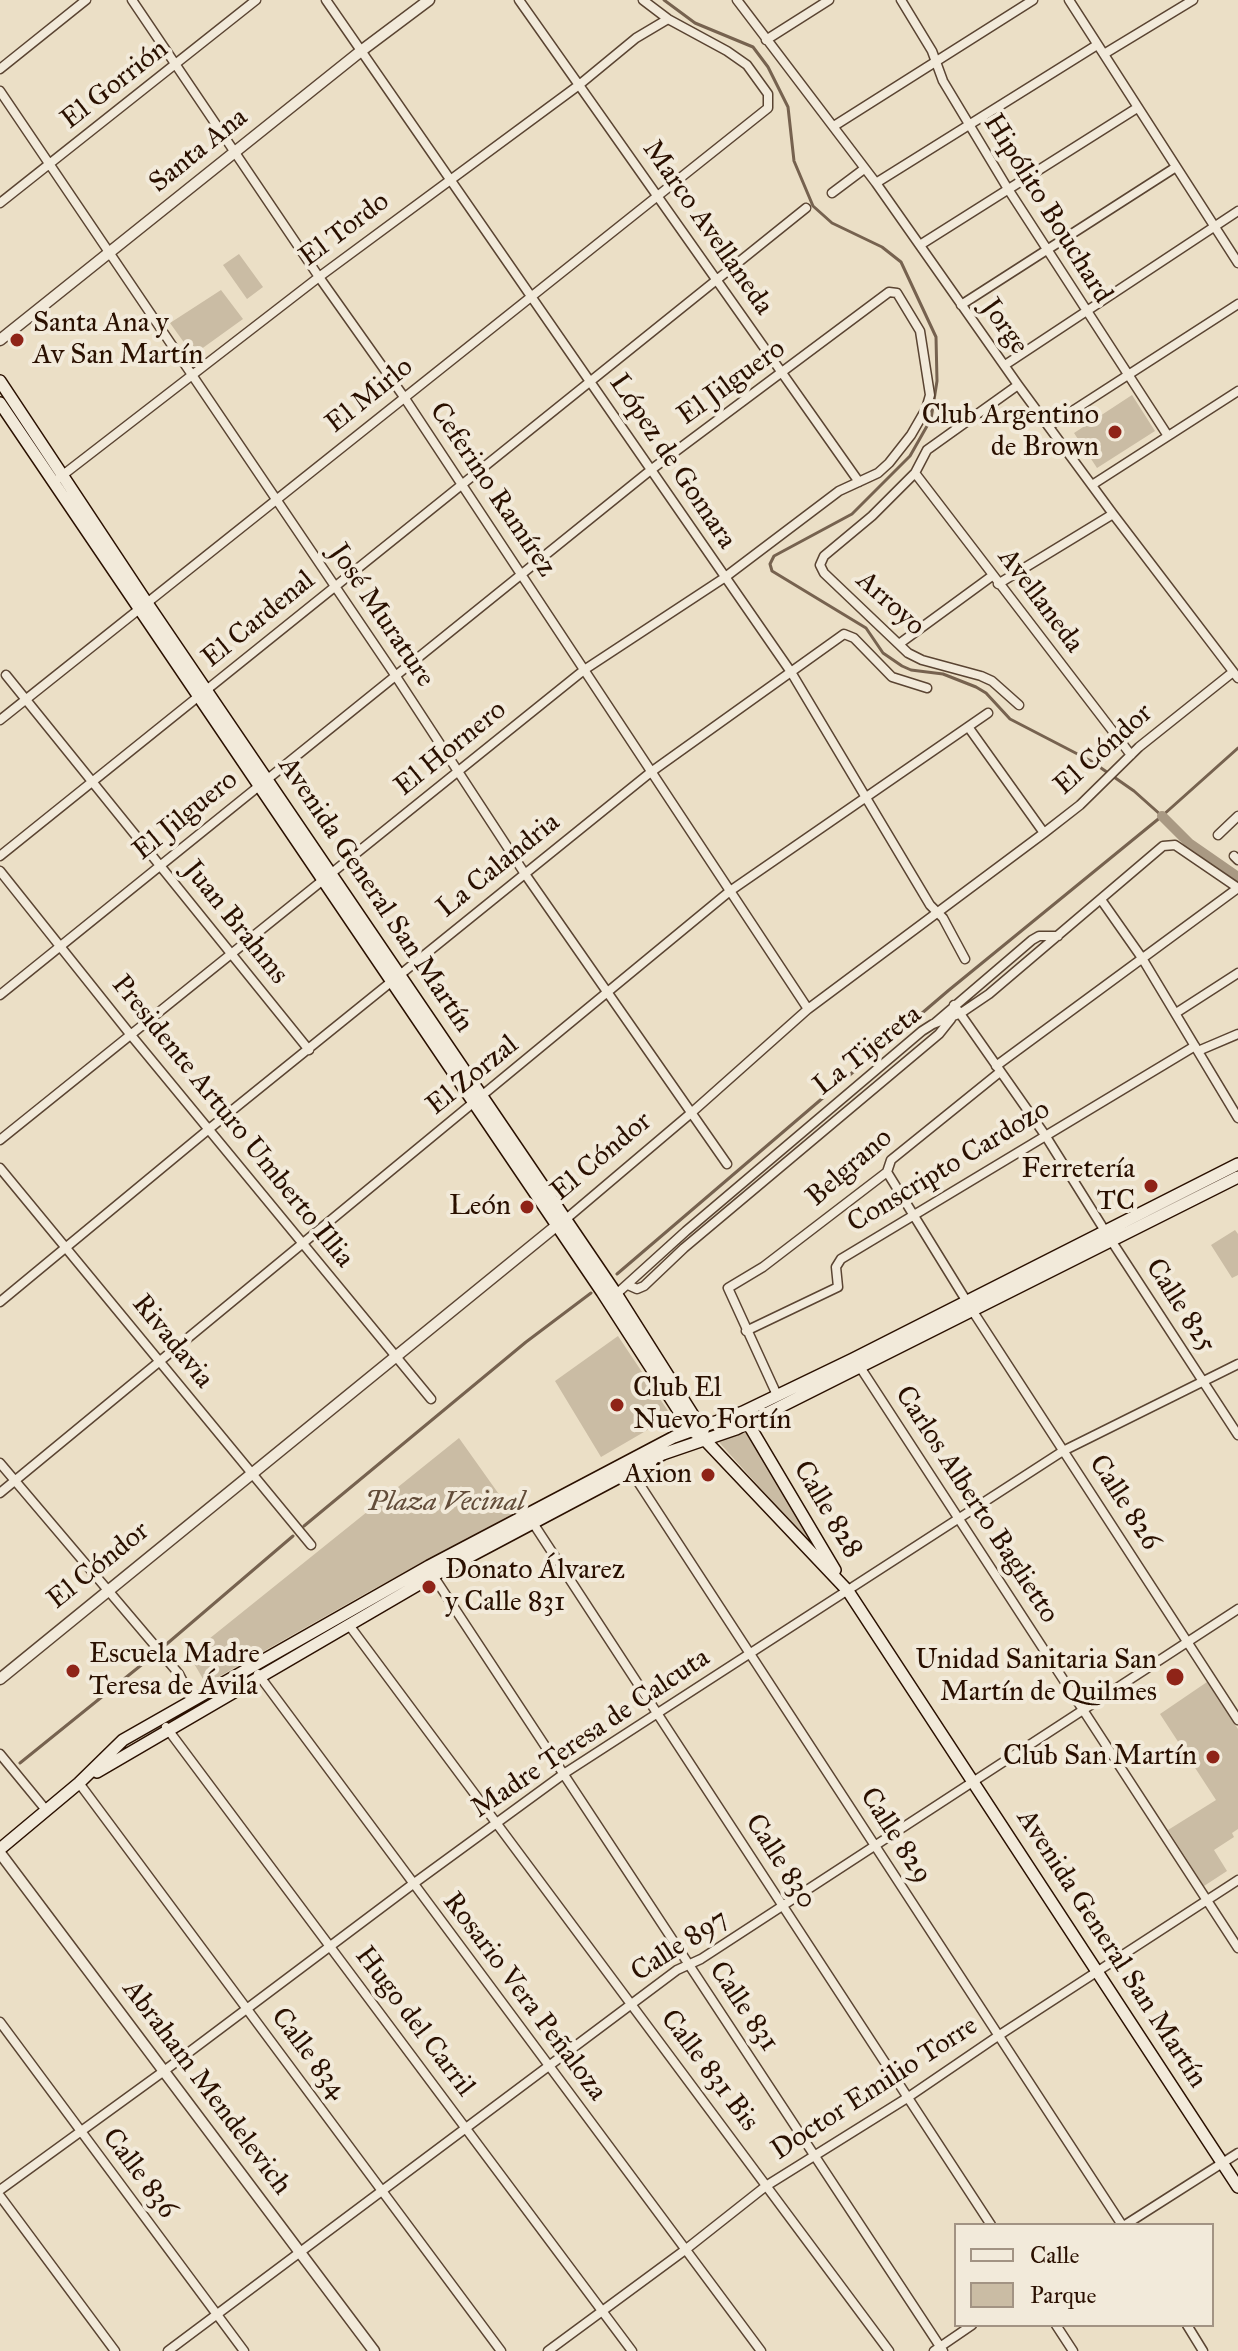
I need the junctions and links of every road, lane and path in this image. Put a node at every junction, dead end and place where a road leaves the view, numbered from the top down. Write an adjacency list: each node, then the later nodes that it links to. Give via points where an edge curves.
1 (86, 0): 21 (street)
2 (132, 0): 20 (street, Ceferino Ramírez)
3 (256, 0): 20 (street, El Gorrión)
4 (326, 0): 17 (street, López de Gomara)
5 (429, 0): 17 (street, Santa Ana)
6 (519, 0): 22 (street, Marco Avellaneda)
7 (643, 0): 14 (street)
8 (737, 0): 15 (street, Jorge)
9 (829, 0): 15 (street)
10 (901, 0): 19 (street, Hipólito Bouchard)
11 (1033, 0): 19 (street)
12 (1069, 0): 16 (street)
13 (1193, 0): 18 (street)
14 (668, 19): 22 (street, El Tordo); 35 (street, El Mirlo, via 747,65 768,94 768,108)
15 (766, 40): 25 (street, Jorge)
16 (1097, 45): 18 (street); 26 (street)
17 (361, 51): 27 (street, Santa Ana); 31 (street, López de Gomara)
18 (1104, 54): 24 (street)
19 (936, 63): 25 (street); 26 (street, Hipólito Bouchard)
20 (176, 65): 27 (street, Ceferino Ramírez); 28 (street, El Gorrión)
21 (0, 69)
22 (579, 85): 31 (street, El Tordo); 35 (street, Marco Avellaneda)
23 (0, 91): 28 (street, José Murature)
24 (1137, 108): 29 (street); 33 (street)
25 (834, 126): 30 (street, Jorge)
26 (969, 126): 32 (street); 33 (street, Hipólito Bouchard)
27 (234, 152): 42 (street, Santa Ana); 44 (street, Ceferino Ramírez)
28 (48, 165): 36 (street, El Gorrión); 42 (street, José Murature)
29 (1176, 167): 39 (street); 41 (street)
30 (864, 169): 32 (street, Jorge); 34 (street)
31 (450, 178): 44 (street, El Tordo); 46 (street, López de Gomara)
32 (876, 183): 40 (street, Jorge)
33 (1008, 189): 40 (street); 41 (street, Hipólito Bouchard)
34 (832, 193)
35 (658, 196): 45 (street, Marco Avellaneda); 46 (street, El Mirlo)
36 (0, 203)
37 (806, 208): 45 (street, El Cardenal)
38 (1238, 211): 39 (street)
39 (1216, 228): 43 (street); 49 (street)
40 (920, 245): 48 (street, Jorge)
41 (1045, 250): 48 (street); 49 (street, Hipólito Bouchard)
42 (110, 253): 50 (street, Santa Ana); 53 (street, José Murature)
43 (1238, 263)
44 (319, 277): 53 (street, El Tordo); 59 (street, Ceferino Ramírez)
45 (717, 281): 52 (street, Marco Avellaneda); 56 (street, El Cardenal)
46 (530, 296): 56 (street, López de Gomara); 59 (street, El Mirlo)
47 (1238, 304): 54 (street)
48 (961, 305): 51 (street, Jorge)
49 (1086, 312): 51 (street); 54 (street, Hipólito Bouchard)
50 (0, 340)
51 (1005, 365): 57 (street, Jorge)
52 (783, 372): 60 (street, El Jilguero, via 894,291 922,338); 64 (street, El Jilguero); 67 (street, Marco Avellaneda)
53 (191, 376): 66 (street, El Tordo); 70 (street, José Murature)
54 (1127, 376): 62 (street); 63 (street, Hipólito Bouchard)
55 (0, 381): 66 (main road, Avenida General San Martín)
56 (591, 382): 64 (street, López de Gomara); 68 (street, El Cardenal)
57 (1018, 385): 62 (street, Jorge); 65 (street, via 927,450)
58 (1238, 391): 63 (street)
59 (404, 397): 68 (street, Ceferino Ramírez); 70 (street, El Mirlo)
60 (929, 401): 67 (street, El Hornero, via 889,463)
61 (0, 403): 66 (main road, Avenida General San Martín)
62 (1049, 426): 69 (street, Jorge)
63 (1168, 436): 69 (street)
64 (652, 469): 72 (street, El Jilguero); 73 (street, López de Gomara)
65 (915, 473): 74 (street, Avellaneda); 77 (street, Arroyo, via 820,565)
66 (58, 479): 76 (main road, Avenida General San Martín)
67 (859, 482): 73 (street, El Hornero, via 839,491)
68 (460, 484): 72 (street, Ceferino Ramírez); 75 (street, El Cardenal)
69 (1092, 485): 71 (street, Jorge)
70 (275, 499): 75 (street, José Murature); 76 (street, El Mirlo)
71 (1113, 514): 74 (street); 82 (street, Jorge)
72 (520, 572): 78 (street, Ceferino Ramírez); 81 (street, El Jilguero)
73 (724, 578): 78 (street, El Hornero); 79 (street, López de Gomara)
74 (995, 580): 77 (street); 90 (street, Avellaneda)
75 (334, 588): 81 (street, José Murature); 84 (street, El Cardenal)
76 (143, 606): 84 (main road, Avenida General San Martín); 85 (street, El Mirlo)
77 (899, 644): 86 (street, Arroyo, via 922,660 992,681)
78 (584, 670): 91 (street, El Hornero); 92 (street, Ceferino Ramírez)
79 (791, 672): 83 (street, La Calandria, via 848,634 892,677); 92 (street, La Calandria); 95 (street, López de Gomara)
80 (6, 675): 85 (street, Juan Brahms)
81 (395, 675): 91 (street, José Murature); 94 (street, El Jilguero)
82 (1236, 675): 90 (street, El Cóndor)
83 (927, 688)
84 (203, 694): 93 (street, El Cardenal); 94 (main road, Avenida General San Martín)
85 (26, 699): 88 (street, El Mirlo); 93 (street, Juan Brahms)
86 (1019, 705)
87 (988, 713): 89 (street, El Zorzal)
88 (0, 720)
89 (969, 728): 95 (street, El Zorzal); 97 (street)
90 (1131, 755): 97 (street, El Cóndor)
91 (458, 772): 102 (street, José Murature); 103 (street, El Hornero)
92 (651, 772): 102 (street, La Calandria); 105 (street, Ceferino Ramírez)
93 (92, 782): 99 (street, El Cardenal); 100 (street, Juan Brahms)
94 (263, 782): 100 (street, El Jilguero); 103 (main road, Avenida General San Martín)
95 (867, 796): 105 (street, El Zorzal); 107 (street, López de Gomara)
96 (1238, 816): 98 (street)
97 (1044, 833): 107 (street, El Cóndor)
98 (1218, 835)
99 (0, 856)
100 (160, 865): 109 (street, El Jilguero); 110 (street, Juan Brahms)
101 (0, 871): 109 (street, Presidente Arturo Umberto Illia)
102 (525, 874): 114 (street, La Calandria); 116 (street, José Murature)
103 (326, 876): 110 (street, El Hornero); 114 (main road, Avenida General San Martín)
104 (1238, 888): 106 (street, La Tijereta, via 1175,845 1163,846); 111 (street, Belgrano)
105 (730, 891): 116 (street, El Zorzal); 118 (street, Ceferino Ramírez)
106 (1102, 901): 108 (street, La Tijereta); 111 (street)
107 (937, 913): 112 (street, López de Gomara); 118 (street, El Cóndor)
108 (1058, 936): 117 (street, via 1032,940); 119 (street, La Tijereta)
109 (61, 946): 115 (street, El Jilguero); 123 (street, Presidente Arturo Umberto Illia)
110 (231, 953): 123 (street, El Hornero); 126 (street, Juan Brahms)
111 (1142, 958): 120 (street); 127 (street, Belgrano)
112 (965, 959)
113 (1238, 973): 120 (street)
114 (395, 978): 126 (street, La Calandria); 128 (main road, Avenida General San Martín)
115 (0, 995)
116 (607, 995): 128 (street, El Zorzal); 129 (street, José Murature)
117 (954, 1005): 119 (street); 122 (street)
118 (808, 1009): 129 (street, El Cóndor)
119 (961, 1013): 121 (street, La Tijereta); 127 (street)
120 (1176, 1013): 125 (street)
121 (951, 1019): 122 (street, La Tijereta); 139 (street)
122 (935, 1023): 136 (street, La Tijereta)
123 (130, 1034): 131 (street, Presidente Arturo Umberto Illia); 133 (street, El Hornero)
124 (1238, 1034): 125 (street, Conscripto Cardozo)
125 (1196, 1049): 130 (street); 132 (street, Conscripto Cardozo)
126 (309, 1050): 131 (street, La Calandria)
127 (998, 1069): 132 (street); 138 (street, Belgrano, via 891,1160)
128 (478, 1100): 142 (main road, Avenida General San Martín); 146 (street, El Zorzal)
129 (690, 1114): 134 (street, José Murature); 142 (street, El Cóndor)
130 (1238, 1118)
131 (209, 1129): 146 (street, Presidente Arturo Umberto Illia); 147 (street, La Calandria)
132 (1045, 1135): 141 (street, Conscripto Cardozo); 144 (street)
133 (0, 1140)
134 (727, 1164)
135 (1238, 1164): 144 (main road)
136 (762, 1166): 139 (street); 143 (street, La Tijereta)
137 (0, 1168): 147 (street, Rivadavia)
138 (887, 1172): 141 (street); 152 (street, Belgrano, via 756,1273 731,1286 728,1292)
139 (769, 1177): 145 (street)
140 (1238, 1177): 144 (main road)
141 (913, 1216): 151 (street); 152 (street, Conscripto Cardozo, via 841,1259 836,1267 838,1287)
142 (561, 1222): 149 (main road, Avenida General San Martín); 153 (street, El Cóndor)
143 (681, 1235): 145 (street); 148 (street, La Tijereta)
144 (1109, 1236): 151 (main road); 157 (street, Calle 825)
145 (694, 1240): 148 (street, via 644,1286)
146 (303, 1243): 153 (street, Presidente Arturo Umberto Illia); 154 (street, El Zorzal)
147 (66, 1247): 150 (street, La Calandria); 154 (street, Rivadavia)
148 (628, 1285): 149 (street, La Tijereta)
149 (612, 1298): 161 (main road, Avenida General San Martín)
150 (0, 1302)
151 (969, 1306): 156 (main road); 158 (main road); 164 (street, Calle 826)
152 (746, 1331): 158 (street)
153 (395, 1355): 159 (street, Presidente Arturo Umberto Illia); 167 (street, El Cóndor)
154 (160, 1362): 167 (street, Rivadavia); 168 (street, El Zorzal)
155 (1238, 1364): 157 (street, Madre Teresa de Calcuta)
156 (860, 1367): 160 (main road); 170 (street, Carlos Alberto Baglietto)
157 (1202, 1382): 162 (street, Calle 825); 164 (street, Madre Teresa de Calcuta)
158 (777, 1395): 160 (main road)
159 (431, 1399)
160 (745, 1418): 161 (main road); 163 (main road); 175 (main road, Calle 828)
161 (696, 1428): 163 (main road, Avenida General San Martín); 173 (main road)
162 (1238, 1435)
163 (704, 1439): 166 (main road); 175 (main road, Avenida General San Martín)
164 (1064, 1451): 170 (street, Madre Teresa de Calcuta); 178 (street, Calle 826)
165 (0, 1463): 168 (street)
166 (631, 1471): 171 (main road); 179 (street, Calle 829)
167 (250, 1473): 172 (street, Rivadavia); 174 (street, El Cóndor)
168 (14, 1481): 169 (street, El Zorzal); 174 (street)
169 (0, 1493)
170 (957, 1519): 175 (street, Madre Teresa de Calcuta); 183 (street, Carlos Alberto Baglietto)
171 (533, 1523): 173 (main road); 184 (street, Calle 830)
172 (311, 1545)
173 (431, 1571): 177 (main road); 180 (main road); 188 (street, Calle 831)
174 (107, 1591): 181 (street, El Cóndor); 182 (street, via 179,1674)
175 (848, 1591): 179 (street, Madre Teresa de Calcuta); 189 (main road, Avenida General San Martín)
176 (1238, 1609): 178 (street, Calle 897)
177 (349, 1625): 180 (main road); 192 (street, Calle 831 Bis)
178 (1187, 1642): 183 (street, Calle 897); 185 (street, Calle 826)
179 (749, 1655): 184 (street, Madre Teresa de Calcuta); 193 (street, Calle 829)
180 (256, 1672): 182 (main road); 186 (main road); 196 (street, Rosario Vera Peñaloza)
181 (0, 1679)
182 (193, 1701): 186 (main road)
183 (1082, 1709): 189 (street, Calle 897); 197 (street, Carlos Alberto Baglietto)
184 (658, 1714): 188 (street, Madre Teresa de Calcuta); 198 (street, Calle 830)
185 (1238, 1720)
186 (164, 1724): 190 (main road); 199 (street, Hugo del Carril)
187 (0, 1754): 191 (street)
188 (565, 1773): 192 (street, Madre Teresa de Calcuta); 201 (street, Calle 831)
189 (973, 1782): 193 (street, Calle 897); 202 (main road, Avenida General San Martín)
190 (79, 1783): 191 (main road); 204 (street, Calle 834)
191 (46, 1810): 194 (main road)
192 (497, 1823): 196 (street, Madre Teresa de Calcuta); 203 (street, Calle 831 Bis)
193 (875, 1845): 198 (street, Calle 897); 206 (street, Calle 829)
194 (0, 1851): 208 (street, Abraham Mendelevich)
195 (1238, 1880): 197 (street, Doctor Emilio Torre)
196 (413, 1884): 199 (street, Madre Teresa de Calcuta); 207 (street, Rosario Vera Peñaloza)
197 (1207, 1901): 200 (street, Carlos Alberto Baglietto); 202 (street, Doctor Emilio Torre)
198 (782, 1905): 201 (street, Calle 897); 209 (street, Calle 830)
199 (331, 1948): 204 (street, Madre Teresa de Calcuta); 210 (street, Hugo del Carril)
200 (1238, 1948)
201 (688, 1964): 203 (street, Calle 897); 213 (street, Calle 831)
202 (1098, 1973): 206 (street, Doctor Emilio Torre); 214 (main road, Avenida General San Martín)
203 (632, 2004): 207 (street, Calle 897); 215 (street, Calle 831 Bis)
204 (247, 2009): 208 (street, Madre Teresa de Calcuta); 217 (street, Calle 834)
205 (0, 2022): 211 (street, Calle 836)
206 (998, 2036): 209 (street, Doctor Emilio Torre); 220 (street, Calle 829)
207 (549, 2067): 210 (street, Calle 897); 222 (street, Rosario Vera Peñaloza)
208 (164, 2071): 211 (street, Madre Teresa de Calcuta); 223 (street, Abraham Mendelevich)
209 (907, 2098): 213 (street, Doctor Emilio Torre); 219 (street, Calle 830)
210 (466, 2129): 217 (street, Calle 897); 224 (street, Hugo del Carril)
211 (79, 2130): 218 (street, Madre Teresa de Calcuta); 225 (street, Calle 836)
212 (1238, 2153): 214 (street)
213 (816, 2155): 215 (street, Doctor Emilio Torre); 229 (street, Calle 831)
214 (1222, 2163): 216 (main road, Avenida General San Martín); 221 (street)
215 (766, 2186): 222 (street, Doctor Emilio Torre); 238 (street, Calle 831 Bis)
216 (1238, 2187)
217 (382, 2190): 223 (street, Calle 897); 234 (street, Calle 834)
218 (0, 2193): 230 (street)
219 (990, 2223)
220 (1122, 2223)
221 (1126, 2223)
222 (685, 2250): 224 (street, Doctor Emilio Torre); 237 (street, Rosario Vera Peñaloza)
223 (300, 2253): 225 (street, Calle 897); 233 (street, Abraham Mendelevich)
224 (602, 2311): 235 (street, Doctor Emilio Torre); 236 (street, Hugo del Carril)
225 (217, 2315): 231 (street, Calle 897); 232 (street, Calle 836)
226 (969, 2327): 229 (street)
227 (1057, 2327): 239 (street)
228 (1188, 2327): 240 (street)
229 (939, 2350)
230 (115, 2351)
231 (168, 2351)
232 (244, 2351)
233 (374, 2351)
234 (501, 2351)
235 (548, 2351)
236 (632, 2351)
237 (761, 2351)
238 (889, 2351)
239 (1073, 2351)
240 (1203, 2351)

